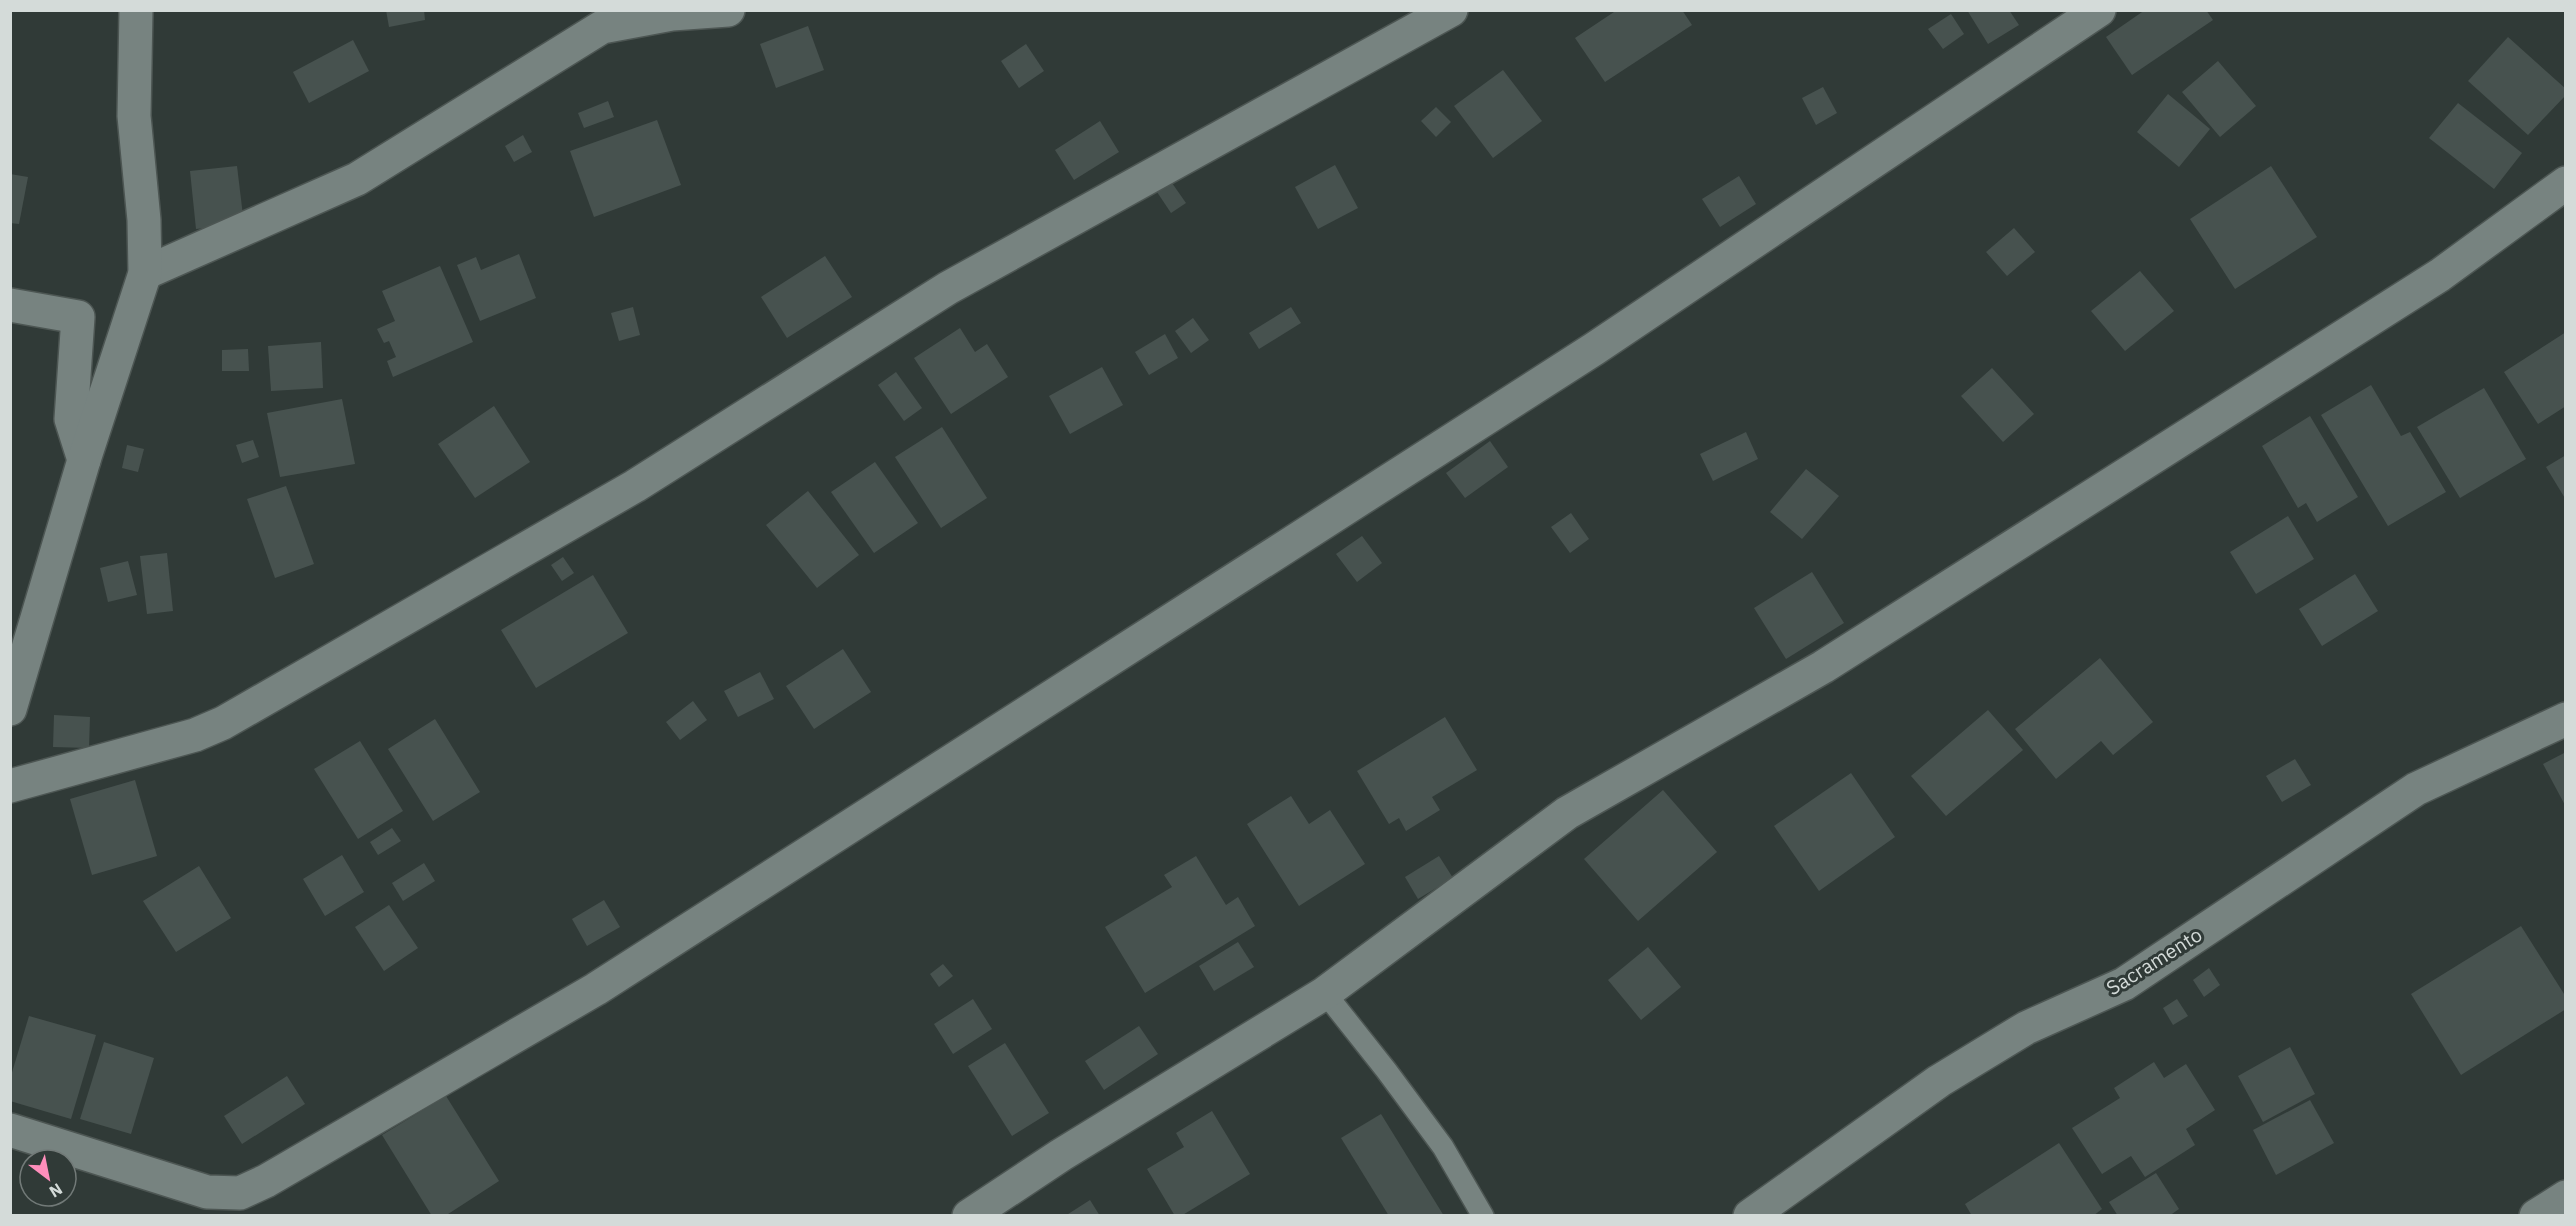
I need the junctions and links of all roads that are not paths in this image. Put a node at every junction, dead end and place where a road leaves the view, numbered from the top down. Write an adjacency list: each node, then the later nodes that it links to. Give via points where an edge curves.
1 (136, 10): 6 (street, via 134,116)
2 (728, 10): 6 (street, via 672,14 602,27 357,179)
3 (1451, 10): 11 (street, via 948,288 635,486 223,723 195,735)
4 (2099, 10): 13 (street, via 1594,349 596,989 266,1181 240,1193 207,1192)
5 (2565, 183): 12 (street, via 2440,275 1823,667 1567,813)
6 (145, 273): 8 (street)
7 (10, 305): 8 (street, via 78,317 71,419)
8 (84, 460): 9 (street)
9 (10, 709)
10 (2565, 719): 17 (street, Sacramento, via 2416,789 2124,984 2025,1028 1939,1081)
11 (10, 786)
12 (1325, 993): 15 (street); 16 (lane, via 1443,1147)
13 (10, 1130)
14 (2565, 1197): 18 (street)
15 (969, 1215)
16 (1483, 1215)
17 (1750, 1215)
18 (2536, 1215)

